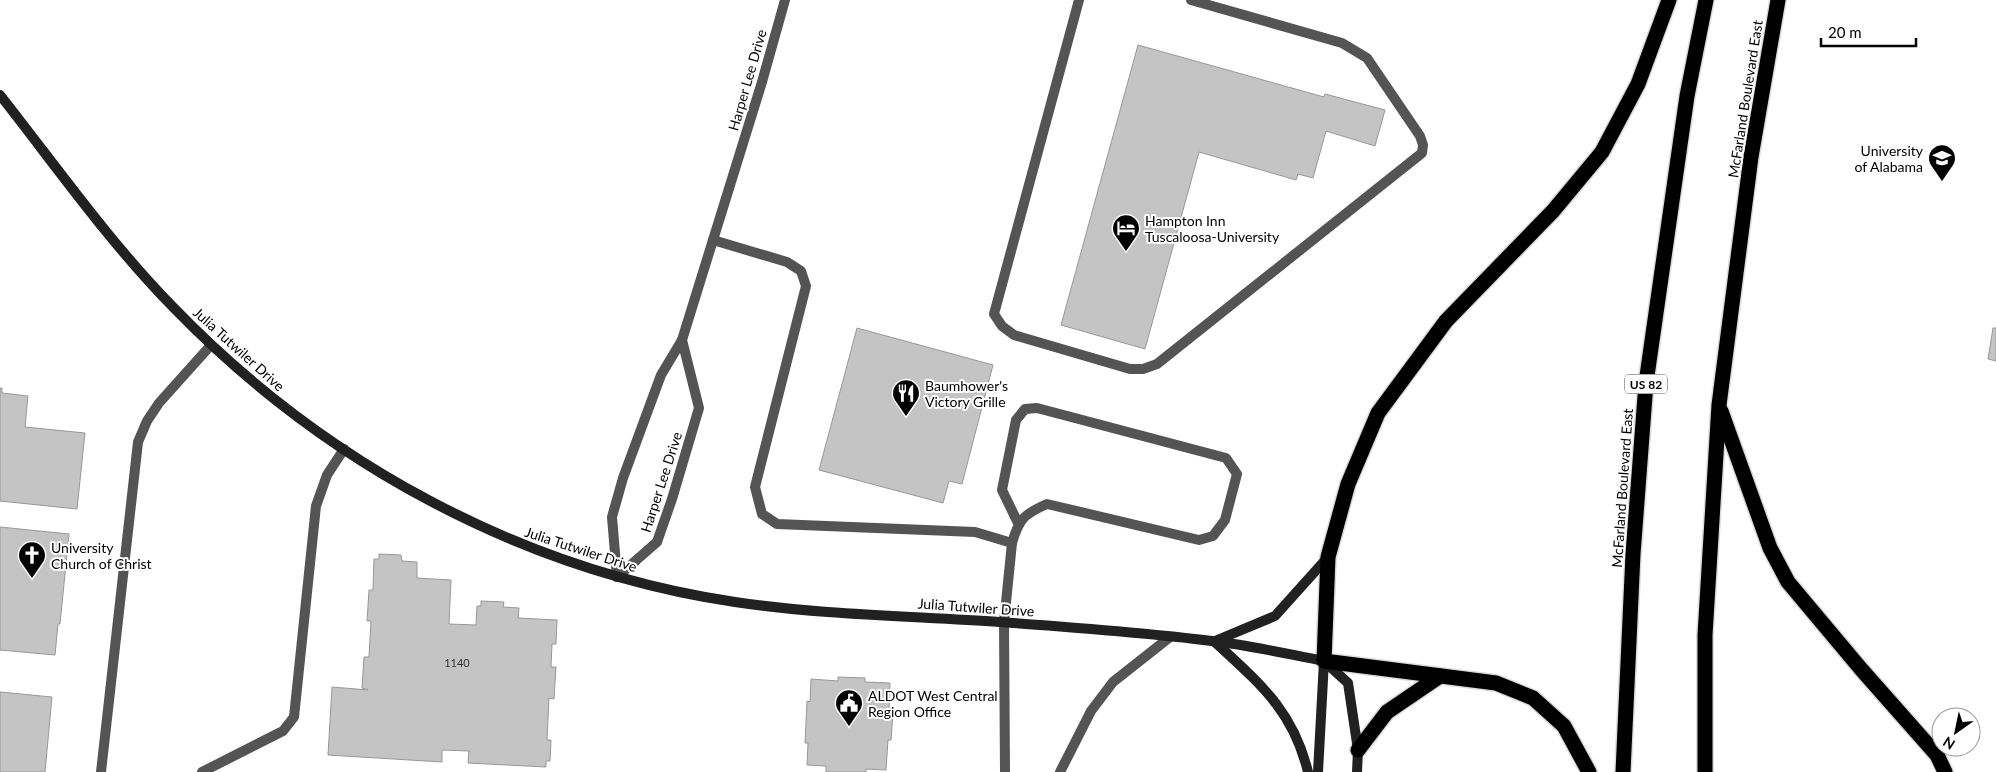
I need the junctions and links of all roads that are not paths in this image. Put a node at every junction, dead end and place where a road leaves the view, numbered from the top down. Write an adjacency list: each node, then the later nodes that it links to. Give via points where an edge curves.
1 (785, 0): 8 (street, Harper Lee Drive)
2 (1079, 0): 3 (street, via 994,314 1014,335 1130,369 1143,369 1157,364 1422,153 1420,136 1367,58 1342,42)
3 (1191, 0)
4 (1669, 0): 15 (highway, via 1638,84 1602,152 1553,211 1446,321 1378,413 1348,484)
5 (1706, 0): 31 (highway, McFarland Boulevard East / US 82, via 1687,96 1646,383 1633,554)
6 (1778, 0): 11 (highway, McFarland Boulevard East, via 1751,157)
7 (0, 95): 10 (street, Julia Tutwiler Drive, via 134,264)
8 (714, 240): 9 (street, Harper Lee Drive); 14 (street, via 787,262 801,271 806,286 755,487 762,514 777,524 975,532)
9 (682, 340): 16 (street, Harper Lee Drive, via 660,375 612,517); 16 (street, Harper Lee Drive, via 699,408 657,542)
10 (211, 346): 12 (street, Julia Tutwiler Drive, via 259,388); 24 (street, via 159,403 138,442)
11 (1718, 405): 32 (highway, McFarland Boulevard East, via 1706,635); 33 (highway, via 1770,548 1788,582 1937,755)
12 (344, 450): 16 (street, Julia Tutwiler Drive, via 462,518 564,560); 25 (street, via 328,476 316,506 294,717 283,731)
13 (1018, 523): 13 (street, via 1033,510 1047,504 1199,540 1213,536 1225,520 1237,474 1226,458 1037,408 1025,409 1016,420 1002,490); 14 (street)
14 (1012, 543): 17 (street)
15 (1328, 557): 19 (street, via 1275,616); 20 (highway)
16 (617, 577): 17 (street, Julia Tutwiler Drive, via 735,602)
17 (1004, 622): 18 (street, Julia Tutwiler Drive); 23 (street)
18 (1170, 637): 19 (street, Julia Tutwiler Drive); 26 (street, via 1123,673 1102,696 1091,710)
19 (1214, 641): 20 (street, Julia Tutwiler Drive); 27 (street, via 1262,685 1288,718 1304,754)
20 (1324, 661): 21 (highway); 22 (street, via 1348,683); 28 (street)
21 (1440, 676): 22 (highway, via 1387,712); 30 (highway, via 1496,683 1532,698 1564,726)
22 (1358, 750): 29 (street)
23 (1007, 770)
24 (101, 772)
25 (202, 772)
26 (1060, 772)
27 (1308, 772)
28 (1318, 772)
29 (1357, 772)
30 (1589, 772)
31 (1623, 772)
32 (1705, 772)
33 (1945, 772)

